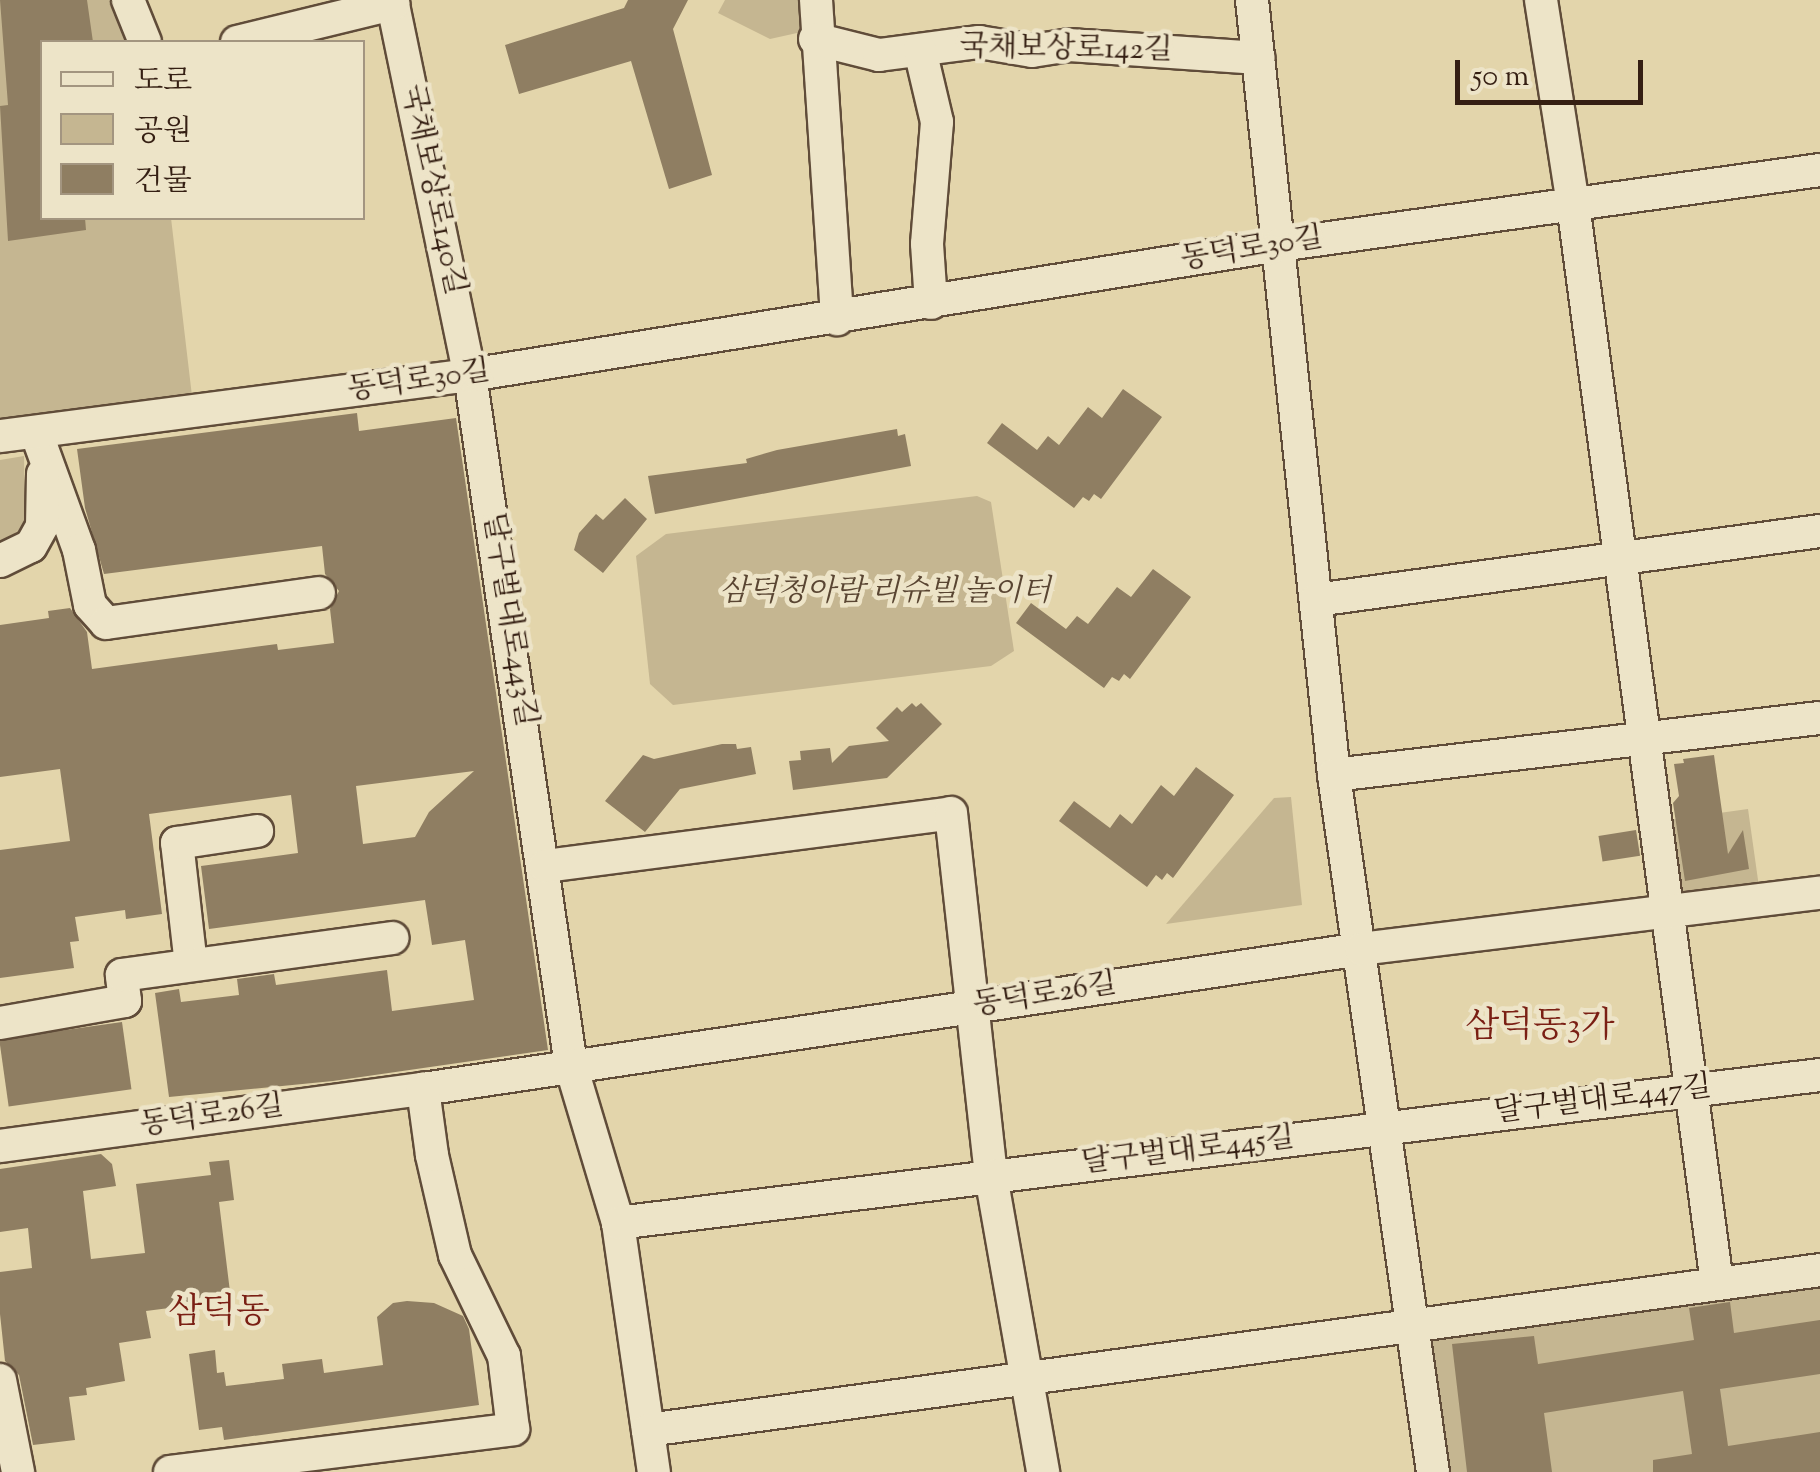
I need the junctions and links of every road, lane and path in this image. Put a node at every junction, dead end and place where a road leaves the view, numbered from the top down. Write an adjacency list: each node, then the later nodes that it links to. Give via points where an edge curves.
1 (128, 0): 7 (street)
2 (816, 0): 6 (street)
3 (1252, 0): 10 (street)
4 (1541, 0): 12 (street)
5 (393, 2): 8 (street, 국채보상로140길); 16 (street, 국채보상로140길)
6 (815, 39): 9 (street, 국채보상로142길, via 880,55); 15 (street)
7 (144, 40)
8 (245, 40)
9 (920, 50): 10 (street, 국채보상로142길, via 979,42); 14 (street, via 938,122 927,244)
10 (1258, 58): 13 (street)
11 (1820, 170): 12 (street, 동덕로30길)
12 (1573, 204): 13 (street, 동덕로30길); 19 (street)
13 (1279, 245): 14 (street, 동덕로30길); 22 (street)
14 (931, 303): 15 (street, 동덕로30길)
15 (836, 319): 16 (street, 동덕로30길)
16 (470, 375): 17 (street, 동덕로30길); 27 (street, 달구벌대로443길)
17 (16, 434): 20 (street, via 42,472 42,526 32,546); 21 (street, via 79,550 90,605 106,623)
18 (1820, 531): 19 (street)
19 (1620, 557): 22 (street); 24 (street)
20 (0, 561)
21 (319, 593)
22 (1316, 600): 25 (street)
23 (1820, 718): 24 (street)
24 (1644, 738): 25 (street); 29 (street)
25 (1334, 775): 31 (street)
26 (257, 832): 32 (street, via 177,843)
27 (545, 866): 33 (street, via 951,814); 35 (street, 달구벌대로443길)
28 (1820, 893): 29 (street, 동덕로26길)
29 (1668, 911): 31 (street, 동덕로26길); 38 (street)
30 (392, 938): 32 (street)
31 (1361, 949): 33 (street, 동덕로26길); 39 (street)
32 (192, 966): 34 (street, via 122,975 124,1002)
33 (970, 1008): 35 (street, 동덕로26길); 41 (street)
34 (0, 1023)
35 (571, 1066): 37 (street, 동덕로26길); 42 (street, 달구벌대로443길)
36 (1820, 1076): 38 (street, 달구벌대로447길)
37 (423, 1089): 40 (street, 동덕로26길); 49 (street, via 456,1255 504,1356 513,1429)
38 (1692, 1090): 39 (street, 달구벌대로447길); 44 (street)
39 (1385, 1127): 41 (street, 달구벌대로445길); 45 (street)
40 (0, 1146)
41 (991, 1176): 42 (street); 46 (street)
42 (618, 1223): 48 (street, 달구벌대로443길)
43 (1820, 1270): 44 (street)
44 (1717, 1284): 45 (street)
45 (1412, 1323): 46 (street); 54 (street)
46 (1026, 1376): 48 (street); 53 (street)
47 (0, 1380): 50 (street)
48 (648, 1430): 52 (street, 달구벌대로443길)
49 (358, 1459): 51 (street)
50 (18, 1472)
51 (170, 1472)
52 (654, 1472)
53 (1043, 1472)
54 (1433, 1472)

